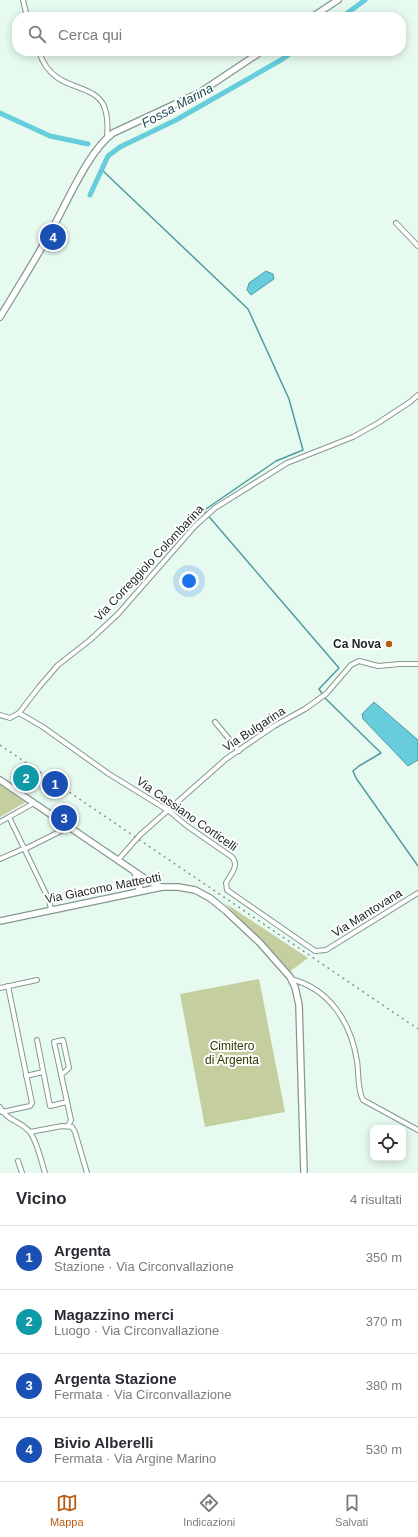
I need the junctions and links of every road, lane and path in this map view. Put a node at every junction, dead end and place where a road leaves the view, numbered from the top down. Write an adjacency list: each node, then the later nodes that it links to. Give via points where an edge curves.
1 (23, 0): 3 (street)
2 (338, 0): 4 (street)
3 (26, 12)
4 (320, 12)
5 (41, 56): 7 (street, via 45,66 59,79 95,95 100,100 106,113)
6 (254, 56): 7 (street, via 198,93)
7 (107, 137): 10 (street, via 94,154 47,240)
8 (396, 223): 9 (street)
9 (418, 246)
10 (0, 317)
11 (418, 394): 13 (street, Via Correggiolo Colombarina, via 410,402 353,437 287,463 207,515 169,554 118,614 58,665)
12 (418, 664): 16 (street, Via Bulgarina, via 378,666 359,661 351,665 323,696 305,710 274,726)
13 (19, 713): 14 (street, via 10,718); 19 (street, Via Cassiano Corticelli)
14 (0, 715)
15 (215, 722): 16 (street)
16 (239, 750): 19 (street, Via Bulgarina, via 226,758)
17 (0, 780): 18 (street)
18 (34, 803): 20 (street); 22 (street)
19 (169, 811): 25 (street, Via Bulgarina, via 132,843); 32 (street, Via Cassiano Corticelli, via 235,860 235,867 226,883 227,890 312,950)
20 (10, 817): 21 (street); 23 (street)
21 (0, 822)
22 (69, 827): 23 (street); 25 (street)
23 (25, 848): 24 (street); 30 (street)
24 (0, 858)
25 (118, 860): 26 (street)
26 (126, 865): 27 (street); 28 (street, via 136,875 140,885)
27 (162, 887): 28 (street, Via Giacomo Matteotti); 33 (street, Via Giacomo Matteotti, via 187,888 213,900 260,943)
28 (138, 891): 30 (street, Via Giacomo Matteotti)
29 (418, 893): 32 (street, Via Mantovana)
30 (51, 909): 31 (street, Via Giacomo Matteotti)
31 (0, 921)
32 (326, 950)
33 (291, 979): 45 (street, via 314,989 331,1002 343,1018 352,1039 363,1100); 51 (street, Via Giacomo Matteotti, via 299,1005)
34 (37, 980): 35 (street)
35 (8, 986): 36 (street); 40 (street)
36 (0, 988)
37 (36, 1040): 38 (street)
38 (43, 1072): 40 (street); 41 (street, via 50,1106)
39 (61, 1075): 39 (street, via 54,1042 63,1040 69,1068); 41 (street)
40 (26, 1076): 43 (street, via 31,1104)
41 (67, 1102): 44 (street, via 71,1120)
42 (0, 1107): 43 (street)
43 (2, 1112): 46 (street)
44 (68, 1126): 46 (street); 50 (street, via 75,1132)
45 (418, 1130)
46 (30, 1132): 49 (street)
47 (18, 1161): 48 (street)
48 (22, 1173)
49 (45, 1173)
50 (87, 1173)
51 (304, 1173)

